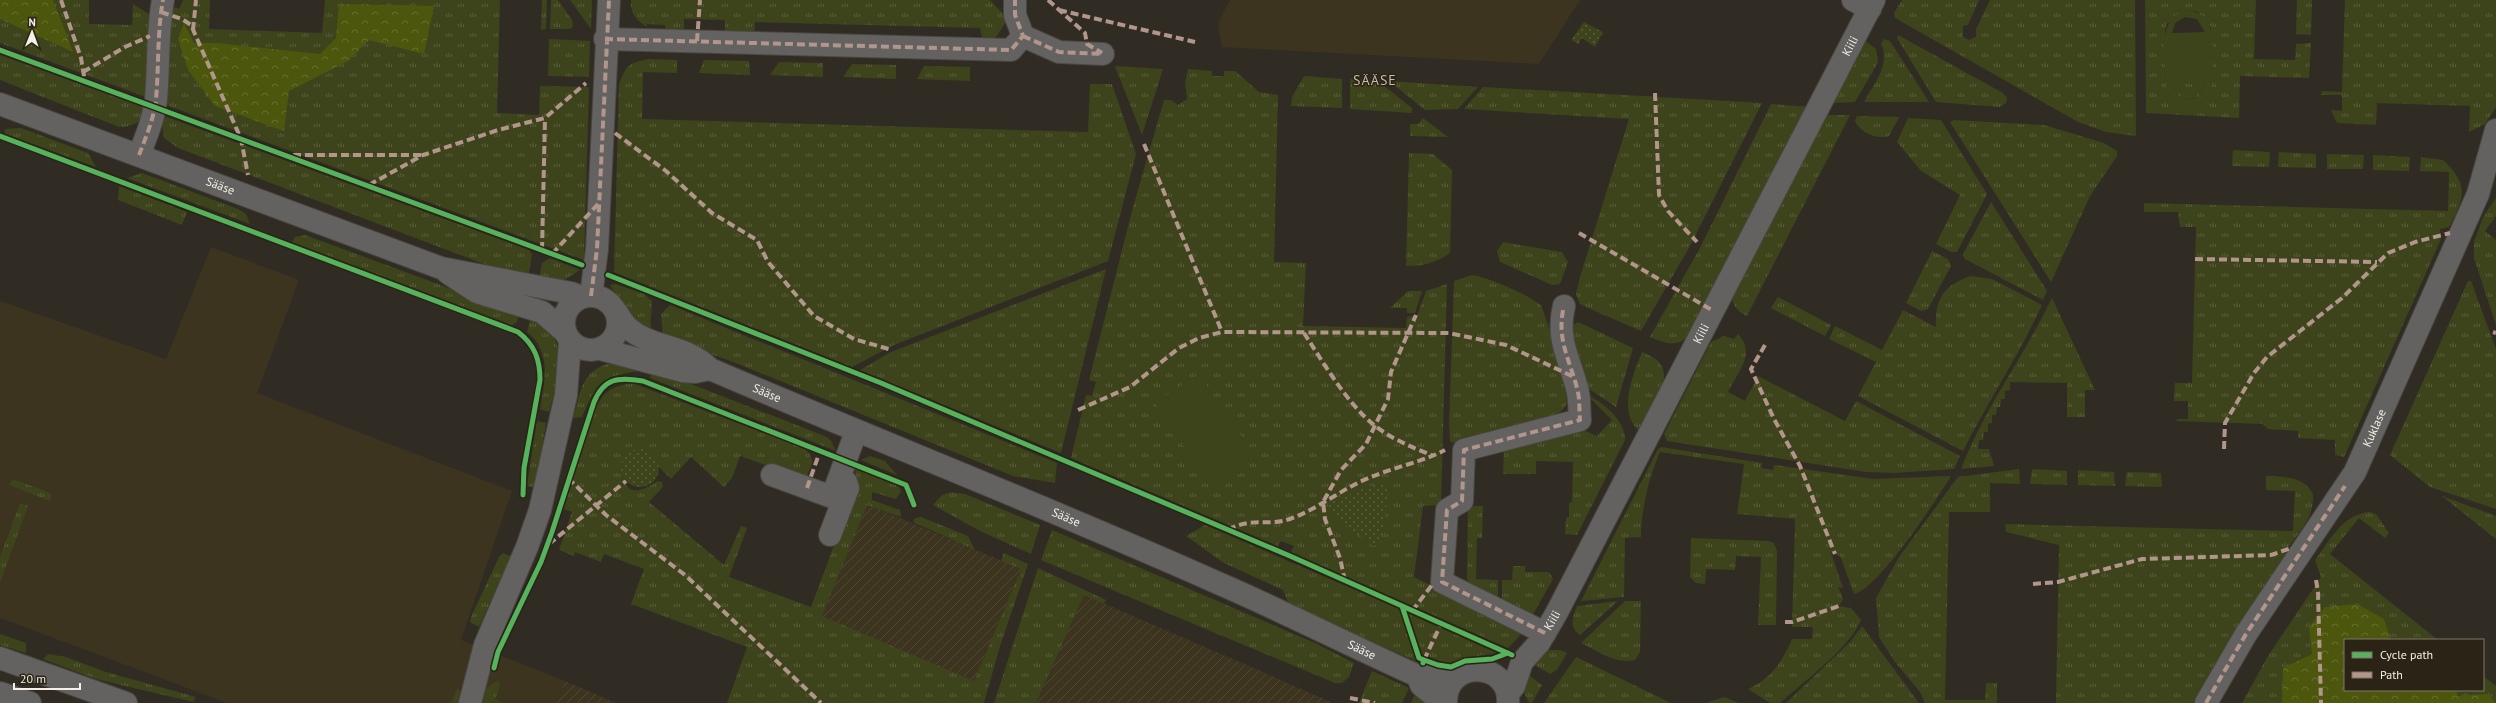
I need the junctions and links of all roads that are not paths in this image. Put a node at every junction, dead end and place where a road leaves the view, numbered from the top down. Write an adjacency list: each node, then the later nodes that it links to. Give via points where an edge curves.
1 (163, 0): 10 (street, via 156,100)
2 (609, 0): 6 (street)
3 (1015, 0): 5 (street, via 1015,15)
4 (1866, 3): 23 (street, Kiili)
5 (1023, 36): 6 (street, via 1011,50); 7 (street, via 1059,52)
6 (605, 39): 12 (street, via 597,249)
7 (1103, 54)
8 (0, 104): 10 (street, Sääse)
9 (2496, 130): 36 (street, Kuklase, via 2478,194 2355,472 2246,634)
10 (139, 155): 11 (street, Sääse)
11 (441, 268): 12 (street, Sääse); 15 (street, Sääse, via 477,292 542,312)
12 (586, 296): 14 (street, Sääse, via 606,300); 15 (street, via 573,302 564,315)
13 (1564, 306): 23 (street, via 1560,320 1561,336 1578,390 1580,420 1464,450 1462,501 1447,510 1442,582)
14 (616, 313): 16 (street, via 617,330 611,341); 17 (street, Sääse, via 635,333 687,352 700,359)
15 (568, 337): 16 (street, Sääse, via 582,349); 18 (street)
16 (598, 350): 17 (street, Sääse, via 682,371); 18 (street)
17 (710, 369): 19 (street, Sääse)
18 (566, 395): 33 (street, via 540,510 527,547 484,645)
19 (856, 432): 20 (street); 28 (street, Sääse, via 1219,583)
20 (843, 468): 21 (street, via 832,497); 22 (street, via 848,488)
21 (772, 475)
22 (830, 535)
23 (1545, 633): 25 (street, Kiili)
24 (0, 658): 32 (main road)
25 (1522, 662): 26 (street); 30 (street, Kiili)
26 (1484, 671): 27 (street, via 1471,671); 30 (street, via 1499,679)
27 (1459, 675): 28 (street); 35 (street, via 1448,688)
28 (1418, 676): 34 (street, via 1421,685)
29 (0, 693): 31 (main road)
30 (1510, 700)
31 (30, 703)
32 (126, 703)
33 (470, 703)
34 (1442, 703)
35 (1446, 703)
36 (2206, 703)

